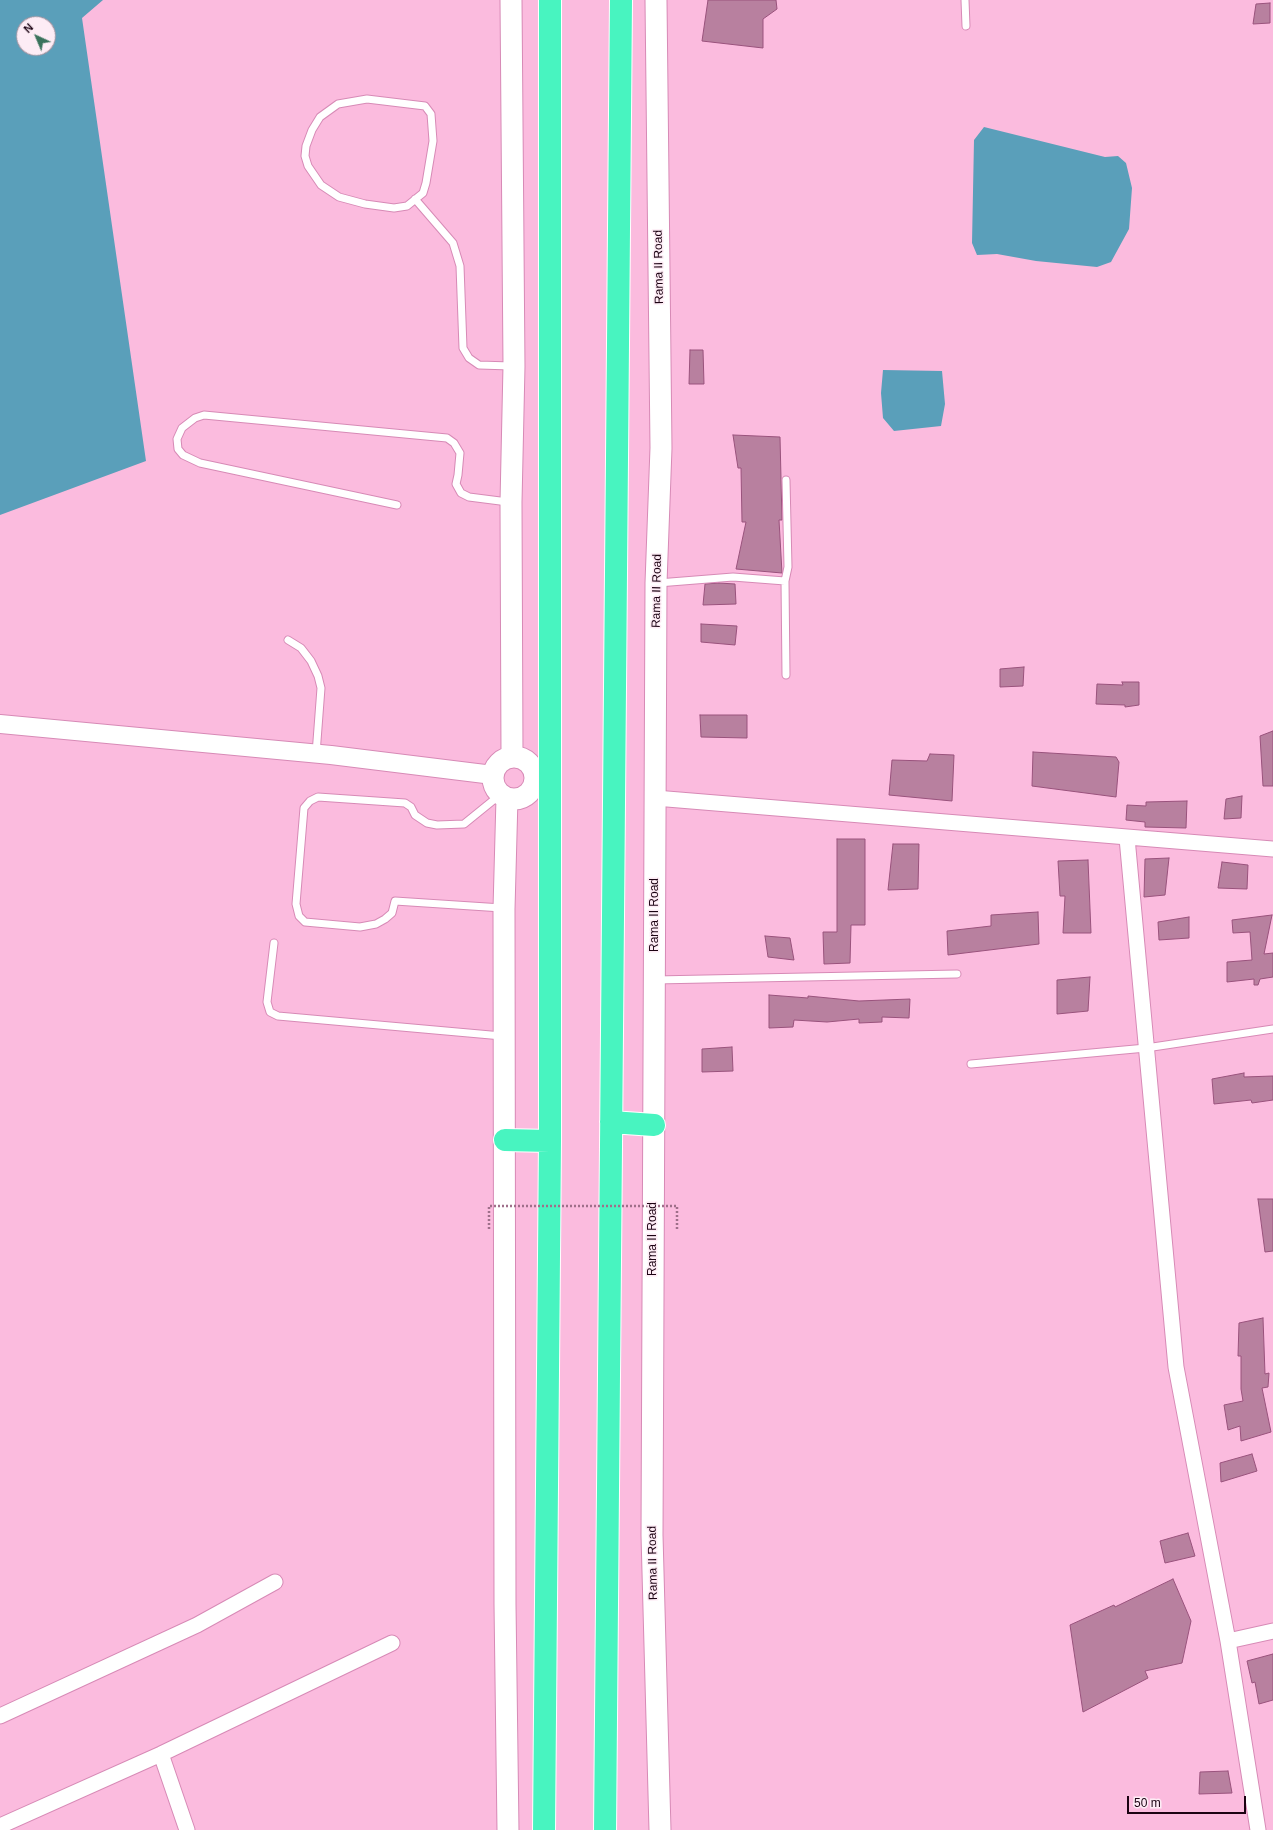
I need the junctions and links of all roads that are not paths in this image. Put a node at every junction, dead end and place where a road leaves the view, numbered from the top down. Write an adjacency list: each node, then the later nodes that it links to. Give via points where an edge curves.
1 (511, 0): 8 (main road)
2 (550, 0): 19 (highway)
3 (621, 0): 33 (highway)
4 (656, 0): 13 (main road, Rama II Road, via 661,448)
5 (966, 0): 6 (lane)
6 (966, 26)
7 (416, 199): 7 (lane, via 423,193 433,141 431,114 425,106 367,99 338,104 320,117 312,130 305,156 308,166 321,185 339,197 365,204 394,208 407,206); 8 (lane, via 453,243 460,266 463,348 469,358 479,365)
8 (514, 366): 10 (main road)
9 (786, 480): 12 (lane, via 788,567)
10 (511, 502): 11 (lane, via 469,497 461,493 456,484 460,452 447,438 204,415 182,428 177,439 178,449 183,456 200,463); 18 (main road)
11 (397, 505)
12 (785, 581): 13 (lane, via 733,577); 15 (lane)
13 (656, 583): 22 (main road, Rama II Road)
14 (288, 640): 17 (lane, via 302,648 311,661 321,688)
15 (786, 675)
16 (0, 724): 17 (street)
17 (316, 754): 20 (street)
18 (512, 756): 19 (main road, via 526,759); 20 (main road, via 499,763)
19 (542, 772): 21 (main road, via 527,795 521,798); 36 (highway)
20 (493, 775): 21 (main road, via 496,789)
21 (504, 796): 25 (main road); 25 (lane, via 464,824 437,825 427,823 415,815 411,807 405,803 318,797 304,808 296,904 299,916 305,922 360,927 376,924 385,919 392,913 395,901)
22 (655, 798): 23 (street); 28 (main road, Rama II Road)
23 (1127, 838): 24 (street); 31 (street)
24 (1273, 849)
25 (504, 909): 30 (main road)
26 (274, 943): 30 (lane, via 267,1002 270,1012 278,1016)
27 (957, 974): 28 (lane)
28 (654, 980): 34 (main road, Rama II Road)
29 (1273, 1029): 31 (lane)
30 (505, 1036): 35 (main road)
31 (1146, 1048): 32 (lane); 39 (street, via 1176,1367)
32 (971, 1064)
33 (611, 1122): 34 (highway); 47 (highway)
34 (654, 1125): 48 (main road, Rama II Road, via 652,1535)
35 (505, 1140): 36 (highway); 45 (main road, via 505,1604)
36 (550, 1141): 46 (highway)
37 (276, 1582): 41 (street, via 197,1625)
38 (1273, 1631): 39 (street)
39 (1228, 1641): 49 (street)
40 (392, 1643): 42 (street)
41 (0, 1716)
42 (161, 1754): 43 (street); 44 (street)
43 (0, 1826)
44 (187, 1830)
45 (508, 1830)
46 (544, 1830)
47 (605, 1830)
48 (660, 1830)
49 (1258, 1830)

